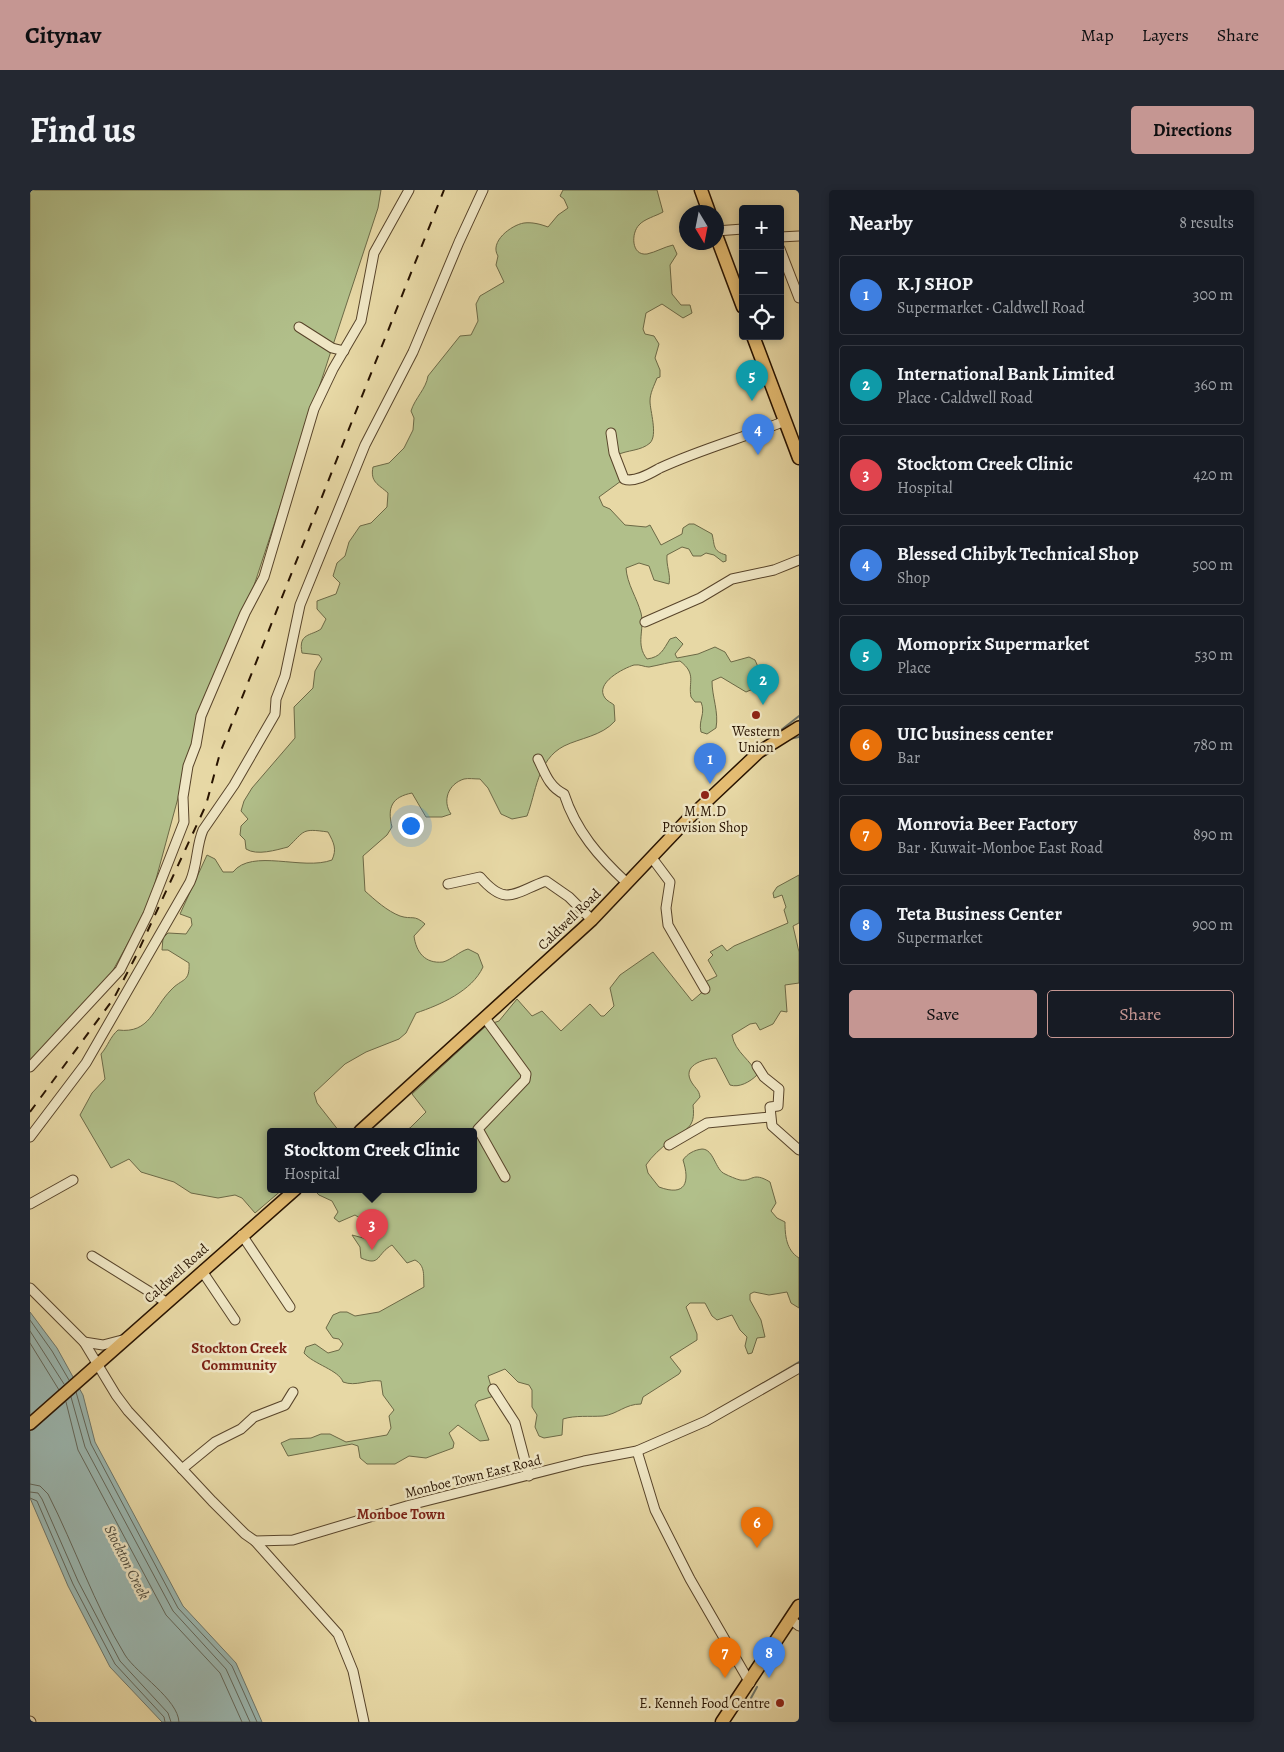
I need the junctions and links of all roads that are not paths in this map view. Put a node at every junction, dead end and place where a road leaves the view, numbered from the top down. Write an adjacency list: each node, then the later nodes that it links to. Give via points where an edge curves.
1 (409, 190): 16 (street, via 374,253 361,321)
2 (483, 190): 34 (street, via 413,352 365,445 300,606 275,714 234,786 203,830 198,861 190,882 106,1030 86,1063)
3 (701, 190): 4 (highway)
4 (706, 205)
5 (739, 229): 6 (street)
6 (724, 230)
7 (784, 236): 8 (street)
8 (799, 236)
9 (722, 250): 12 (highway)
10 (781, 250): 11 (street)
11 (795, 272): 13 (street)
12 (739, 296)
13 (799, 298)
14 (299, 328): 16 (street, via 332,348)
15 (755, 340): 17 (highway)
16 (344, 351): 31 (street, via 308,425 264,577 201,716 187,774 184,822 148,914 120,970)
17 (784, 422): 18 (street, via 628,481 618,465); 19 (highway)
18 (611, 433)
19 (798, 454)
20 (799, 560): 21 (street, via 774,570 732,579 706,595)
21 (645, 622)
22 (798, 726): 24 (main road, Caldwell Road, via 759,752)
23 (538, 759): 25 (street, via 555,790 564,794 596,853)
24 (652, 858): 25 (main road, Caldwell Road); 28 (street, via 670,882 666,908 668,926)
25 (628, 882): 27 (main road, Caldwell Road)
26 (448, 884): 27 (street, via 480,877 500,895 508,897 546,882 569,897)
27 (592, 920): 29 (main road, Caldwell Road)
28 (705, 989)
29 (485, 1018): 33 (main road, Caldwell Road); 37 (street, via 526,1074 525,1080 478,1129)
30 (757, 1066): 32 (street, via 764,1077 779,1089 778,1106 770,1107)
31 (30, 1067)
32 (770, 1117): 35 (street, via 707,1123); 36 (street, via 776,1132)
33 (363, 1128)
34 (30, 1137)
35 (669, 1145)
36 (799, 1150)
37 (505, 1177)
38 (73, 1180): 40 (street)
39 (291, 1193): 41 (main road, Caldwell Road)
40 (30, 1204)
41 (242, 1235): 43 (main road, Caldwell Road); 46 (street)
42 (92, 1256): 45 (street)
43 (202, 1271): 45 (main road, Caldwell Road); 47 (street)
44 (30, 1288): 49 (street)
45 (166, 1302): 48 (main road, Caldwell Road)
46 (290, 1307)
47 (235, 1320)
48 (126, 1339): 49 (street, via 111,1344); 50 (main road, Caldwell Road)
49 (84, 1342): 50 (street)
50 (98, 1363): 54 (main road, Caldwell Road); 56 (street, via 124,1406)
51 (799, 1368): 55 (street, Monboe Town East Road, via 706,1421)
52 (493, 1389): 57 (street, via 515,1423)
53 (293, 1392): 56 (street, via 285,1405 254,1417 241,1429 215,1442)
54 (30, 1424)
55 (637, 1451): 57 (street, Monboe Town East Road); 61 (street, via 655,1510)
56 (182, 1469): 58 (street)
57 (529, 1476): 58 (street, Monboe Town East Road, via 293,1540)
58 (255, 1541): 62 (street, via 338,1634 353,1671)
59 (799, 1606): 60 (highway)
60 (794, 1623): 61 (highway, via 774,1641)
61 (750, 1683): 63 (highway)
62 (364, 1722)
63 (722, 1722)

